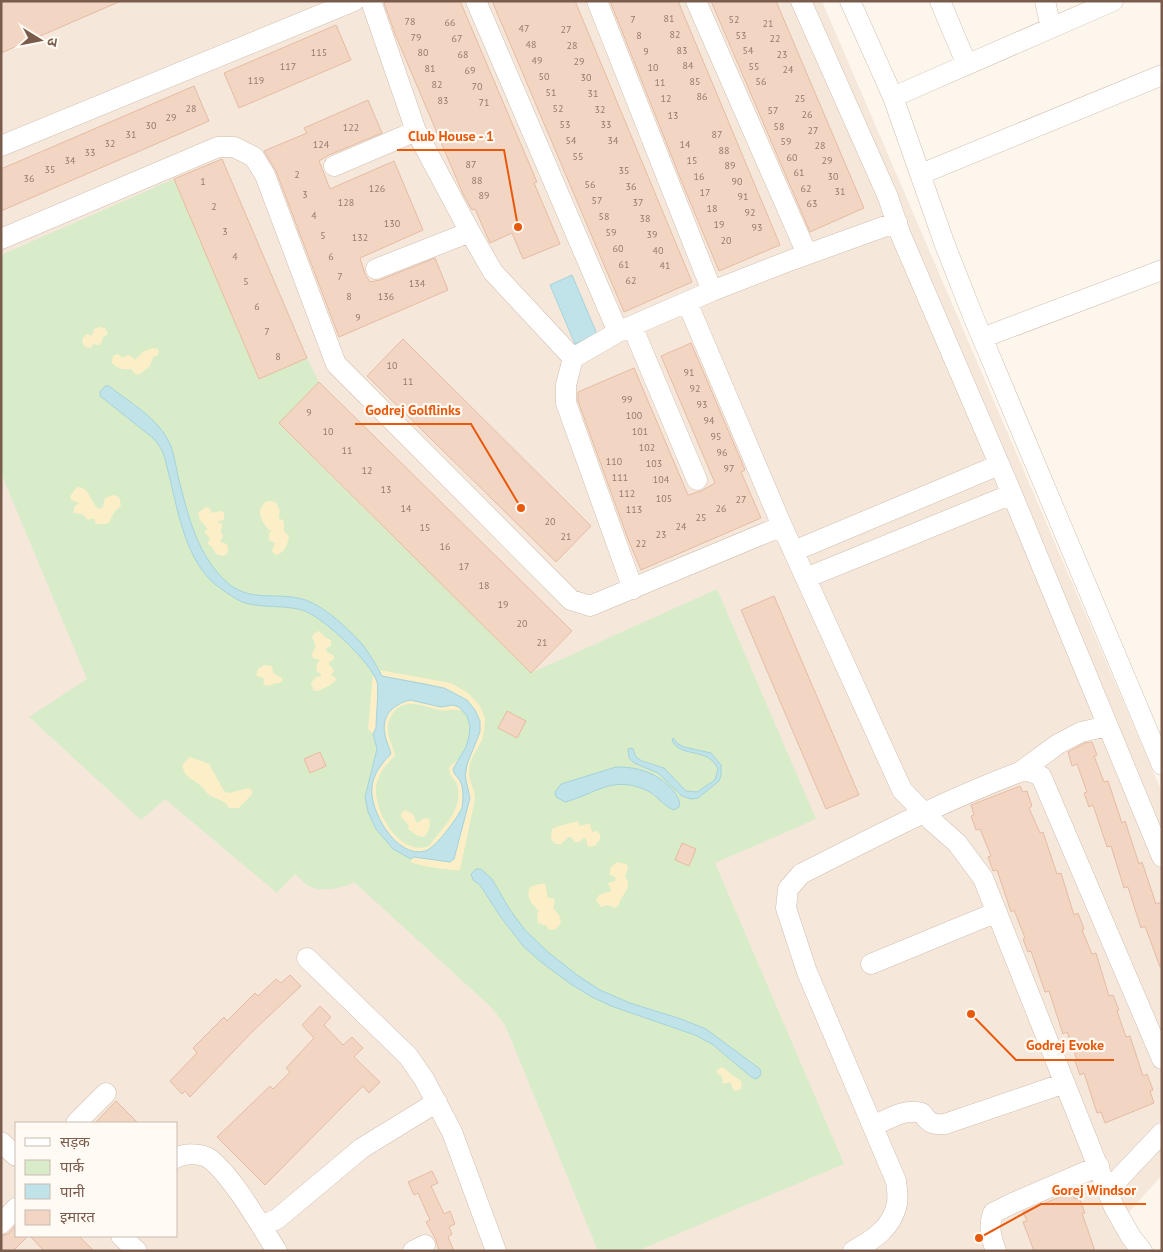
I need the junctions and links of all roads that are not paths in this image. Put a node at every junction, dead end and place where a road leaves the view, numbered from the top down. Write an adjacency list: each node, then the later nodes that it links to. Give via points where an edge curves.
1 (354, 1): 16 (street)
2 (371, 1): 15 (street)
3 (476, 1): 27 (street)
4 (597, 1): 25 (street)
5 (696, 1): 22 (street)
6 (801, 1): 19 (street, via 888,197)
7 (850, 1): 14 (street)
8 (940, 1): 12 (street)
9 (1045, 1): 11 (street)
10 (1113, 1): 11 (street)
11 (1052, 28): 12 (street)
12 (967, 65): 14 (street)
13 (1162, 74): 18 (street)
14 (893, 97): 18 (street)
15 (416, 131): 17 (street); 20 (street)
16 (1, 146)
17 (334, 166)
18 (921, 174): 28 (street)
19 (896, 222): 22 (street); 30 (street)
20 (470, 232): 23 (street); 29 (street, via 493,272)
21 (1, 239): 38 (street, via 218,147 234,147 254,157 265,175 336,364 571,600 590,606)
22 (808, 254): 25 (street)
23 (376, 269)
24 (1162, 270): 28 (street)
25 (712, 292): 26 (street)
26 (687, 302): 27 (street); 34 (street)
27 (625, 329): 29 (street); 31 (street)
28 (982, 338): 40 (street)
29 (572, 358): 38 (street, via 566,403)
30 (999, 465): 32 (street); 33 (street)
31 (697, 480)
32 (1012, 494): 35 (street); 39 (street)
33 (873, 518): 35 (street); 36 (street)
34 (782, 526): 36 (street); 38 (street)
35 (885, 546): 37 (street)
36 (794, 551): 37 (street)
37 (806, 578): 42 (street, via 902,790)
38 (633, 589)
39 (1108, 726): 41 (street, via 1081,732 1058,744); 43 (street)
40 (1162, 765)
41 (1020, 772): 42 (street); 47 (street, via 1025,770 1040,776)
42 (924, 812): 44 (street, via 957,843 984,878); 52 (street, via 801,874 788,889 786,908 807,972)
43 (1162, 857)
44 (997, 912): 46 (street); 48 (street)
45 (307, 958): 50 (street, via 408,1056)
46 (871, 964)
47 (1162, 1059)
48 (1065, 1082): 52 (street, via 945,1124 934,1125 922,1113 912,1110); 57 (street)
49 (106, 1093): 51 (street)
50 (437, 1102): 61 (street, via 362,1148 278,1219); 65 (street, via 452,1132)
51 (77, 1122)
52 (873, 1126): 66 (street, via 896,1181 897,1204 890,1223 874,1239)
53 (1162, 1133): 58 (street)
54 (1, 1142): 55 (street)
55 (15, 1155)
56 (178, 1158): 61 (street, via 194,1154 209,1158 227,1177)
57 (1099, 1166): 58 (street); 67 (street, via 993,1213 989,1224)
58 (1108, 1190): 68 (street, via 1118,1216)
59 (15, 1209): 60 (street)
60 (1, 1224)
61 (261, 1226): 64 (street)
62 (122, 1237): 63 (street)
63 (138, 1251)
64 (277, 1251)
65 (496, 1251)
66 (852, 1251)
67 (996, 1251)
68 (1142, 1251)

